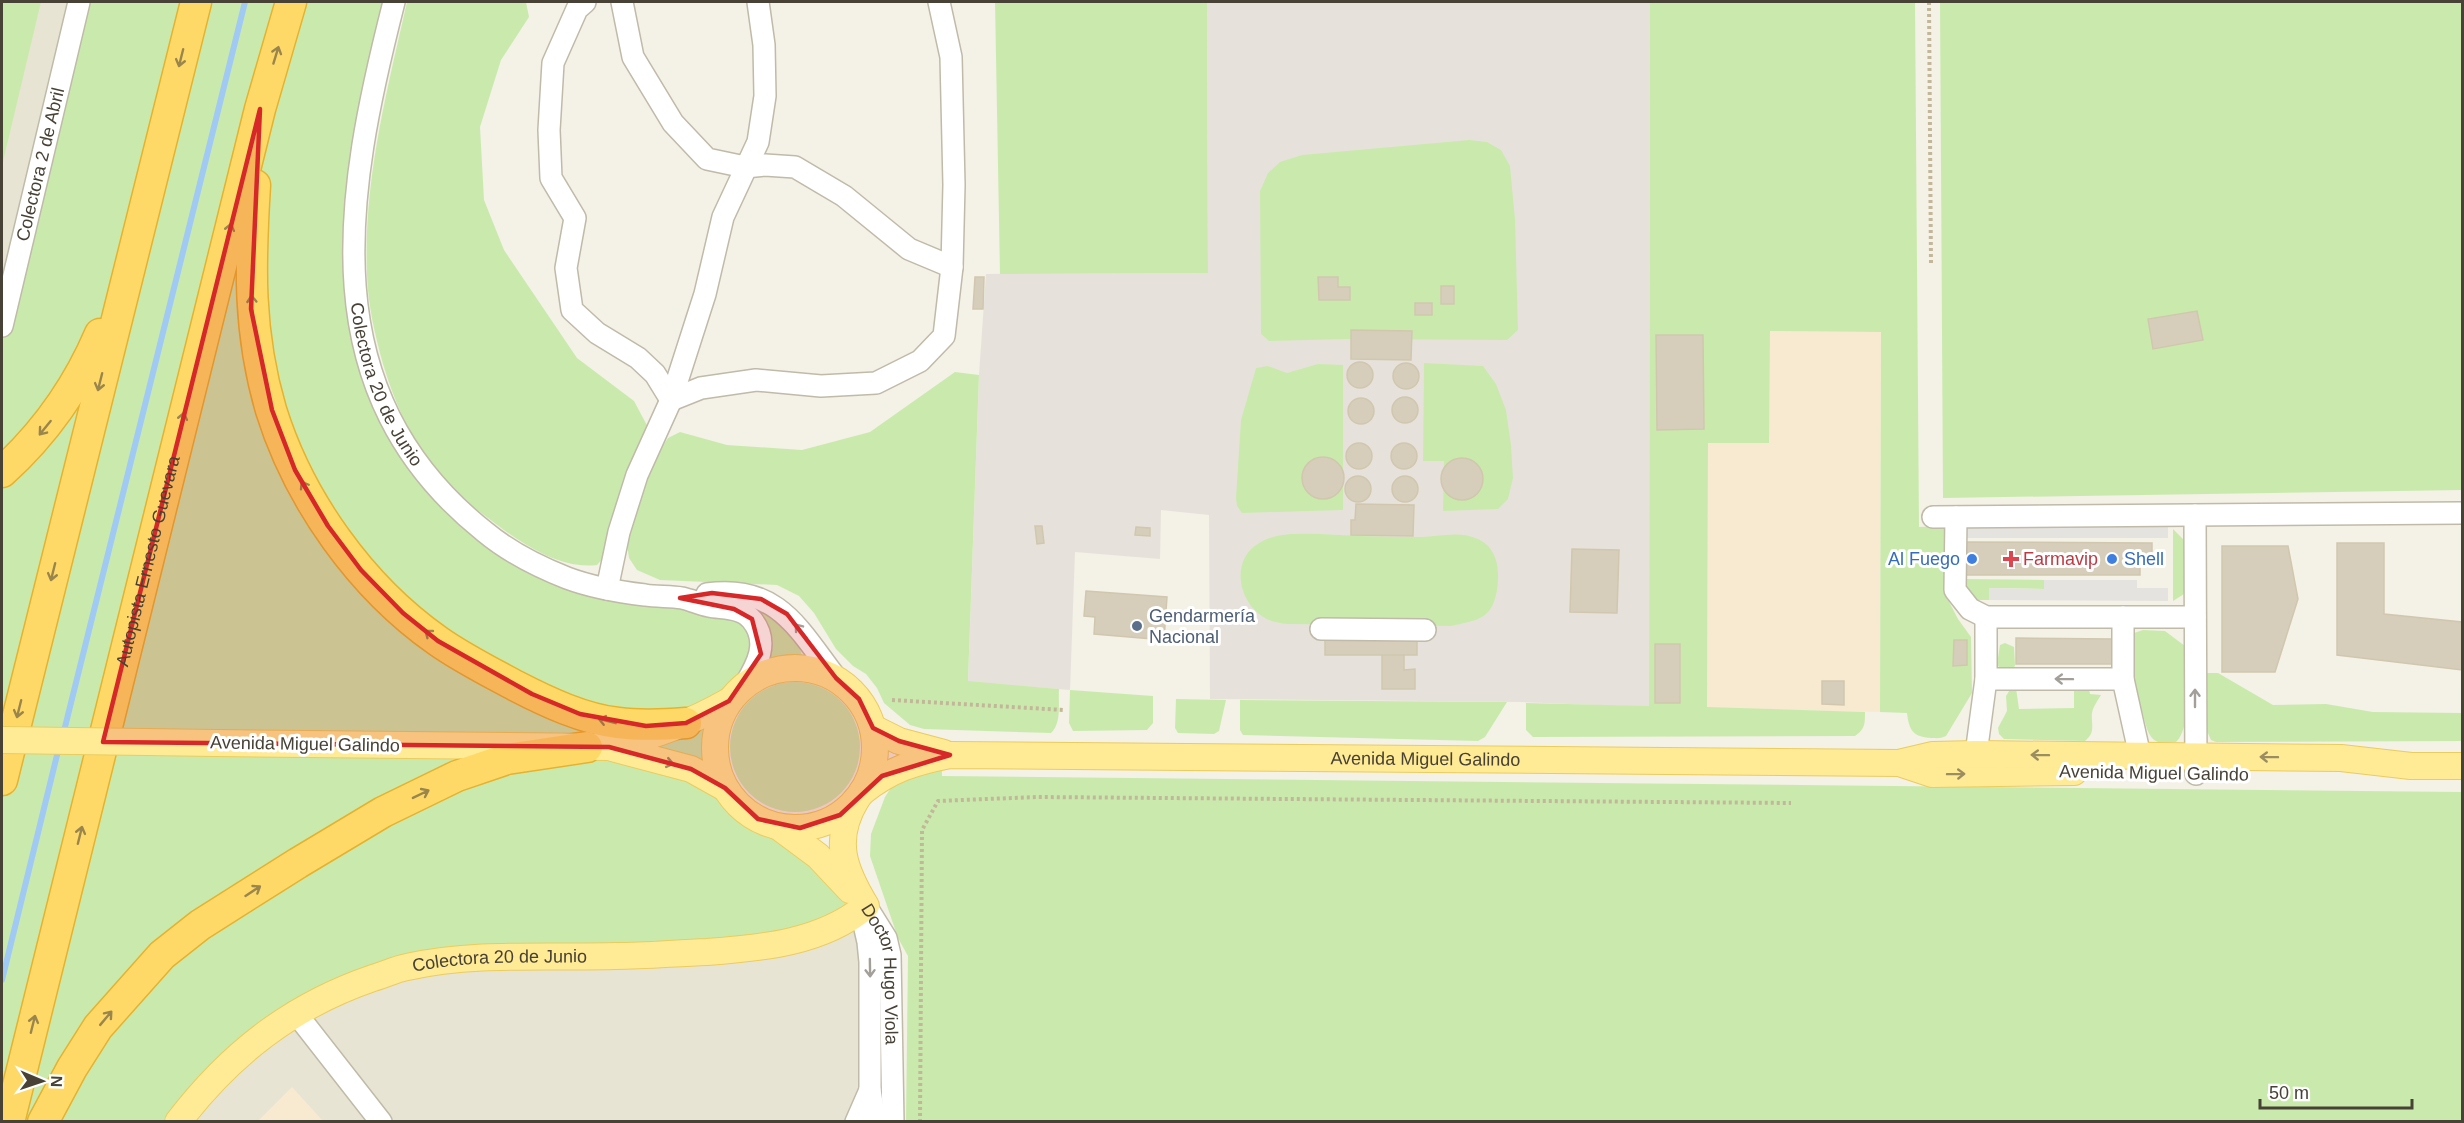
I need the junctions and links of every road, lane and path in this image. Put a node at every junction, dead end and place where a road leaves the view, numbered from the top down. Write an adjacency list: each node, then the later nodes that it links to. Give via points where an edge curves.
1 (79, 2): 15 (street, Colectora 2 de Abril)
2 (196, 2): 12 (highway, one-way to 12)
3 (291, 2): 10 (highway, Autopista Ernesto Guevara, one-way to 3)
4 (394, 2): 22 (street, Colectora 20 de Junio, via 362,145 353,233 355,301 369,368 385,411 447,499 487,534 522,556 567,578)
5 (585, 2): 16 (street, via 577,9 553,63 549,130 551,178 575,218 566,268 572,309 597,333 638,358 655,374)
6 (622, 2): 11 (street, via 633,57 673,123 707,159)
7 (758, 2): 11 (street, via 765,96 758,142)
8 (939, 2): 14 (street, via 951,57)
9 (1929, 2): 13 (path)
10 (260, 109): 35 (highway, one-way to 10, via 646,726 589,716 483,669 403,613 361,570 328,526 295,470 272,410 258,356 251,309 250,260); 53 (highway, Autopista Ernesto Guevara, one-way to 10)
11 (745, 167): 14 (street, via 795,167 844,196 909,249); 16 (street, via 723,217 705,294)
12 (129, 264): 17 (highway, one-way to 17, via 96,342 61,408 32,444); 45 (highway, one-way to 45)
13 (1931, 264)
14 (952, 267): 16 (street, via 944,336 920,361 876,383 821,386 756,380 701,388)
15 (2, 326)
16 (671, 400): 22 (street, via 637,475)
17 (2, 472)
18 (2463, 513): 19 (street)
19 (2195, 515): 20 (street); 26 (street)
20 (1956, 517): 21 (street); 24 (street, via 1955,590 1970,609)
21 (1933, 518)
22 (607, 589): 23 (street, Colectora 20 de Junio)
23 (680, 598): 29 (street, Colectora 20 de Junio, one-way to 23, via 787,614 761,599 712,593); 32 (street, Colectora 20 de Junio, via 734,609 752,619 760,638 761,654)
24 (1986, 617): 25 (street); 30 (street)
25 (2123, 617): 26 (street); 31 (street)
26 (2195, 617): 43 (street, one-way to 26)
27 (1321, 629): 28 (street)
28 (1425, 630)
29 (836, 678): 32 (main road, via 818,670 780,668 761,674); 36 (main road, via 860,699)
30 (1986, 679): 31 (street, one-way to 30); 39 (street)
31 (2122, 679): 41 (street)
32 (737, 693): 35 (main road, Avenida Miguel Galindo); 46 (main road, via 719,722 714,744)
33 (892, 700): 34 (path)
34 (1064, 710)
35 (686, 723): 38 (main road, Avenida Miguel Galindo, via 647,738)
36 (873, 728): 40 (main road, Avenida Miguel Galindo, via 899,741); 47 (main road, via 874,761)
37 (2, 740): 38 (main road, Avenida Miguel Galindo, bridge)
38 (598, 747): 46 (main road, Avenida Miguel Galindo, one-way to 46, via 691,769); 54 (highway, one-way to 38, via 98,1027 162,955 200,925 384,812 457,776 507,759)
39 (1977, 754): 41 (main road, Avenida Miguel Galindo, one-way to 39); 42 (main road, Avenida Miguel Galindo, via 1933,754)
40 (951, 755): 42 (main road, Avenida Miguel Galindo); 47 (main road, Avenida Miguel Galindo, via 903,766 882,776)
41 (2140, 756): 43 (main road, Avenida Miguel Galindo)
42 (1899, 763): 43 (main road, Avenida Miguel Galindo, one-way to 43, via 1932,774)
43 (2196, 765): 44 (main road, Avenida Miguel Galindo, via 2341,758 2411,766)
44 (2463, 766)
45 (2, 780)
46 (725, 788): 49 (main road, via 739,806)
47 (859, 796): 49 (main road, via 840,815 821,824); 50 (main road, Doctor Hugo Viola, via 847,815 843,849)
48 (1791, 803): 60 (path, via 1049,797 938,801 922,830)
49 (779, 827): 50 (main road, Doctor Hugo Viola, via 832,870)
50 (863, 909): 51 (main road, Colectora 20 de Junio, via 833,927 771,945 615,956 517,955 406,967); 52 (street, Doctor Hugo Viola, one-way to 52, via 870,962); 59 (street, Doctor Hugo Viola, via 886,938 890,955)
51 (295, 1012): 55 (main road, Colectora 20 de Junio, via 228,1064); 56 (street)
52 (870, 1090): 57 (street); 58 (street, Doctor Hugo Viola)
53 (9, 1122)
54 (43, 1122)
55 (178, 1122)
56 (381, 1122)
57 (856, 1122)
58 (875, 1122)
59 (893, 1122)
60 (920, 1122)

